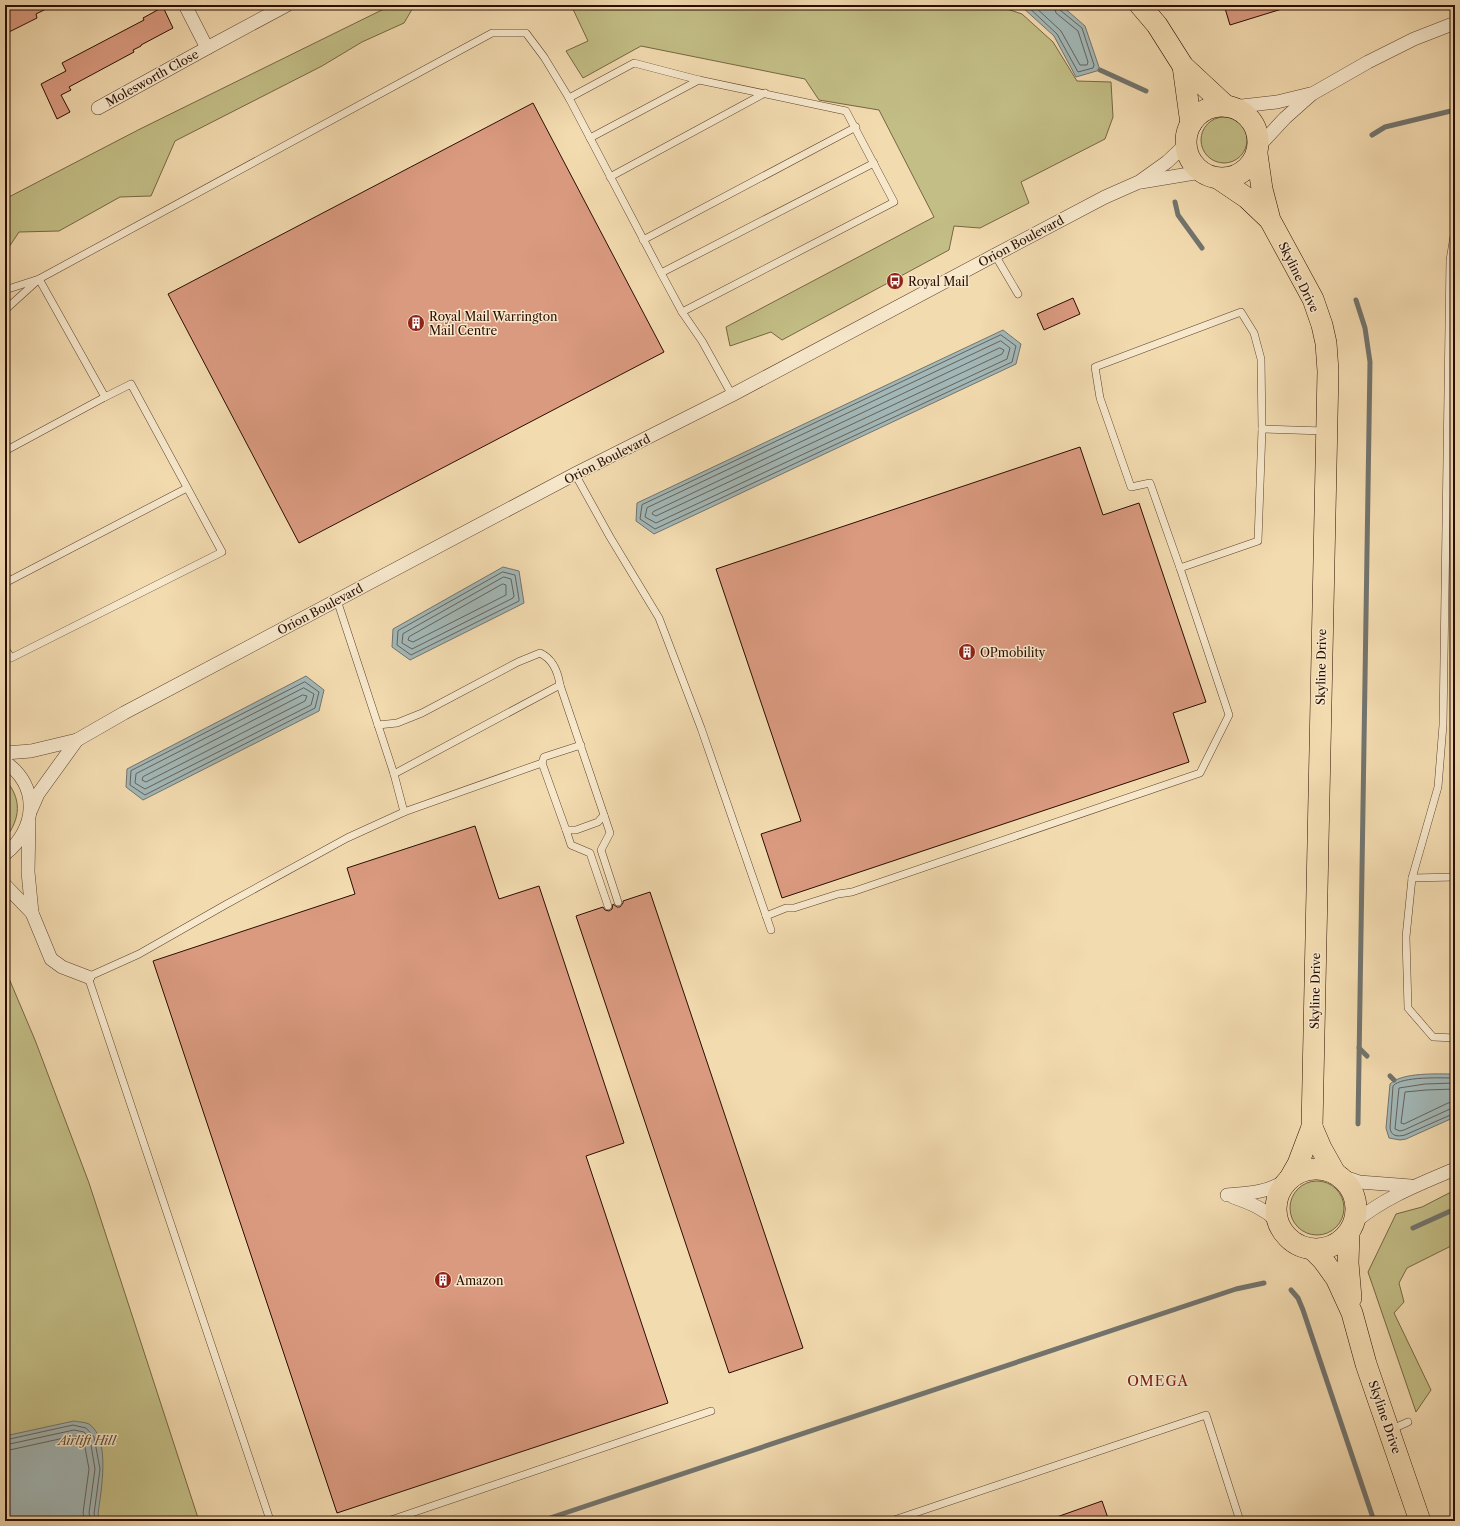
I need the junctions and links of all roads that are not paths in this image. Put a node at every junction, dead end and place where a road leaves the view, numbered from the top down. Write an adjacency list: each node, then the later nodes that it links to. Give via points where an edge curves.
1 (185, 5): 5 (street, Molesworth Close)
2 (286, 5): 5 (street, Molesworth Close)
3 (1140, 5): 6 (main road, via 1157,25)
4 (1455, 23): 9 (street, via 1414,39)
5 (206, 48): 12 (street, Molesworth Close)
6 (1183, 66): 11 (main road); 13 (main road)
7 (699, 80): 8 (lane); 10 (lane, via 634,63); 15 (lane)
8 (765, 93): 14 (lane, via 846,111); 20 (lane)
9 (1312, 94): 11 (street, via 1277,102); 17 (street, via 1281,122)
10 (569, 98): 15 (lane); 27 (lane, via 544,57 526,34 492,33)
11 (1230, 107): 13 (main road, via 1206,110); 17 (main road, via 1244,113 1253,122 1258,134)
12 (98, 108)
13 (1191, 124): 16 (main road)
14 (856, 128): 18 (lane); 24 (lane)
15 (590, 138): 20 (lane)
16 (1186, 144): 19 (main road, via 1193,164); 21 (street, Orion Boulevard, via 1167,162)
17 (1258, 150): 19 (main road, via 1243,173 1232,178); 22 (main road, Skyline Drive, via 1262,189)
18 (874, 163): 26 (lane); 31 (lane, via 894,202)
19 (1210, 175): 21 (street, Orion Boulevard); 22 (main road, Skyline Drive, via 1247,198)
20 (610, 177): 24 (lane)
21 (1139, 182): 25 (street, Orion Boulevard)
22 (1270, 220): 35 (main road, Skyline Drive, via 1309,292 1322,325 1328,371)
23 (1455, 230): 57 (lane, via 1450,268 1443,725 1438,787)
24 (643, 240): 26 (lane)
25 (995, 255): 29 (lane); 32 (street, Orion Boulevard)
26 (661, 273): 31 (lane)
27 (39, 279): 28 (lane); 30 (lane); 33 (lane)
28 (5, 290)
29 (1018, 294)
30 (5, 310)
31 (682, 312): 32 (lane, via 702,341)
32 (732, 395): 37 (street, Orion Boulevard)
33 (105, 397): 36 (lane); 38 (lane, via 131,384)
34 (1262, 429): 35 (lane); 39 (lane, via 1258,541); 39 (lane, via 1261,359 1254,333 1242,312 1094,367 1100,398 1131,487 1150,483)
35 (1326, 431): 66 (main road, Skyline Drive)
36 (5, 451)
37 (575, 474): 41 (street, Orion Boulevard); 62 (lane, via 659,618 701,728)
38 (187, 488): 40 (lane); 42 (lane, via 222,552 11,658)
39 (1180, 568): 62 (lane, via 1229,715 1200,773 852,892 786,908)
40 (5, 583)
41 (337, 600): 44 (lane); 45 (street, Orion Boulevard)
42 (5, 648)
43 (560, 686): 44 (lane, via 558,673 552,662 547,656 540,654 518,662 422,713 397,723); 46 (lane); 50 (lane)
44 (378, 725): 50 (lane)
45 (77, 740): 47 (street, Orion Boulevard, via 31,751); 53 (street, Orion Boulevard, via 38,794)
46 (581, 745): 49 (lane, via 544,757); 52 (lane)
47 (5, 753)
48 (5, 762): 53 (street, via 23,780 29,794)
49 (542, 763): 51 (lane); 54 (lane)
50 (394, 774): 51 (lane)
51 (404, 812): 64 (lane, via 347,838 139,954)
52 (604, 815): 54 (lane, via 598,822 576,830); 59 (lane, via 610,833 601,850)
53 (30, 816): 55 (street, Orion Boulevard, via 24,835 15,847); 61 (street, via 28,872)
54 (566, 830): 60 (lane, via 572,845 590,853)
55 (5, 854)
56 (1455, 877): 57 (lane)
57 (1412, 878): 65 (lane, via 1406,938 1408,1008 1433,1037)
58 (5, 885): 61 (street)
59 (618, 902)
60 (608, 906)
61 (32, 913): 64 (street, via 51,959 62,967)
62 (766, 916): 63 (lane)
63 (771, 930)
64 (88, 977): 76 (lane)
65 (1455, 1038)
66 (1312, 1127): 68 (main road, Skyline Drive, via 1321,1148); 69 (main road, Skyline Drive, via 1298,1164)
67 (1455, 1169): 70 (street)
68 (1338, 1174): 69 (main road, via 1322,1169 1310,1169); 70 (street, via 1359,1182); 72 (main road, via 1356,1198 1357,1210)
69 (1289, 1179): 71 (main road, via 1280,1190 1276,1202); 71 (street, via 1272,1189 1226,1195 1258,1207)
70 (1413, 1186): 72 (street, via 1379,1204)
71 (1278, 1222): 73 (main road, via 1290,1240)
72 (1352, 1227): 73 (main road, via 1342,1241 1322,1249); 74 (main road, Skyline Drive, via 1348,1265)
73 (1312, 1249): 74 (main road, Skyline Drive, via 1336,1278)
74 (1352, 1313): 80 (main road, Skyline Drive, via 1366,1364 1399,1426)
75 (711, 1411): 77 (lane)
76 (272, 1521)
77 (388, 1521)
78 (891, 1521): 79 (lane, via 1206,1415)
79 (1240, 1521)
80 (1420, 1521)

